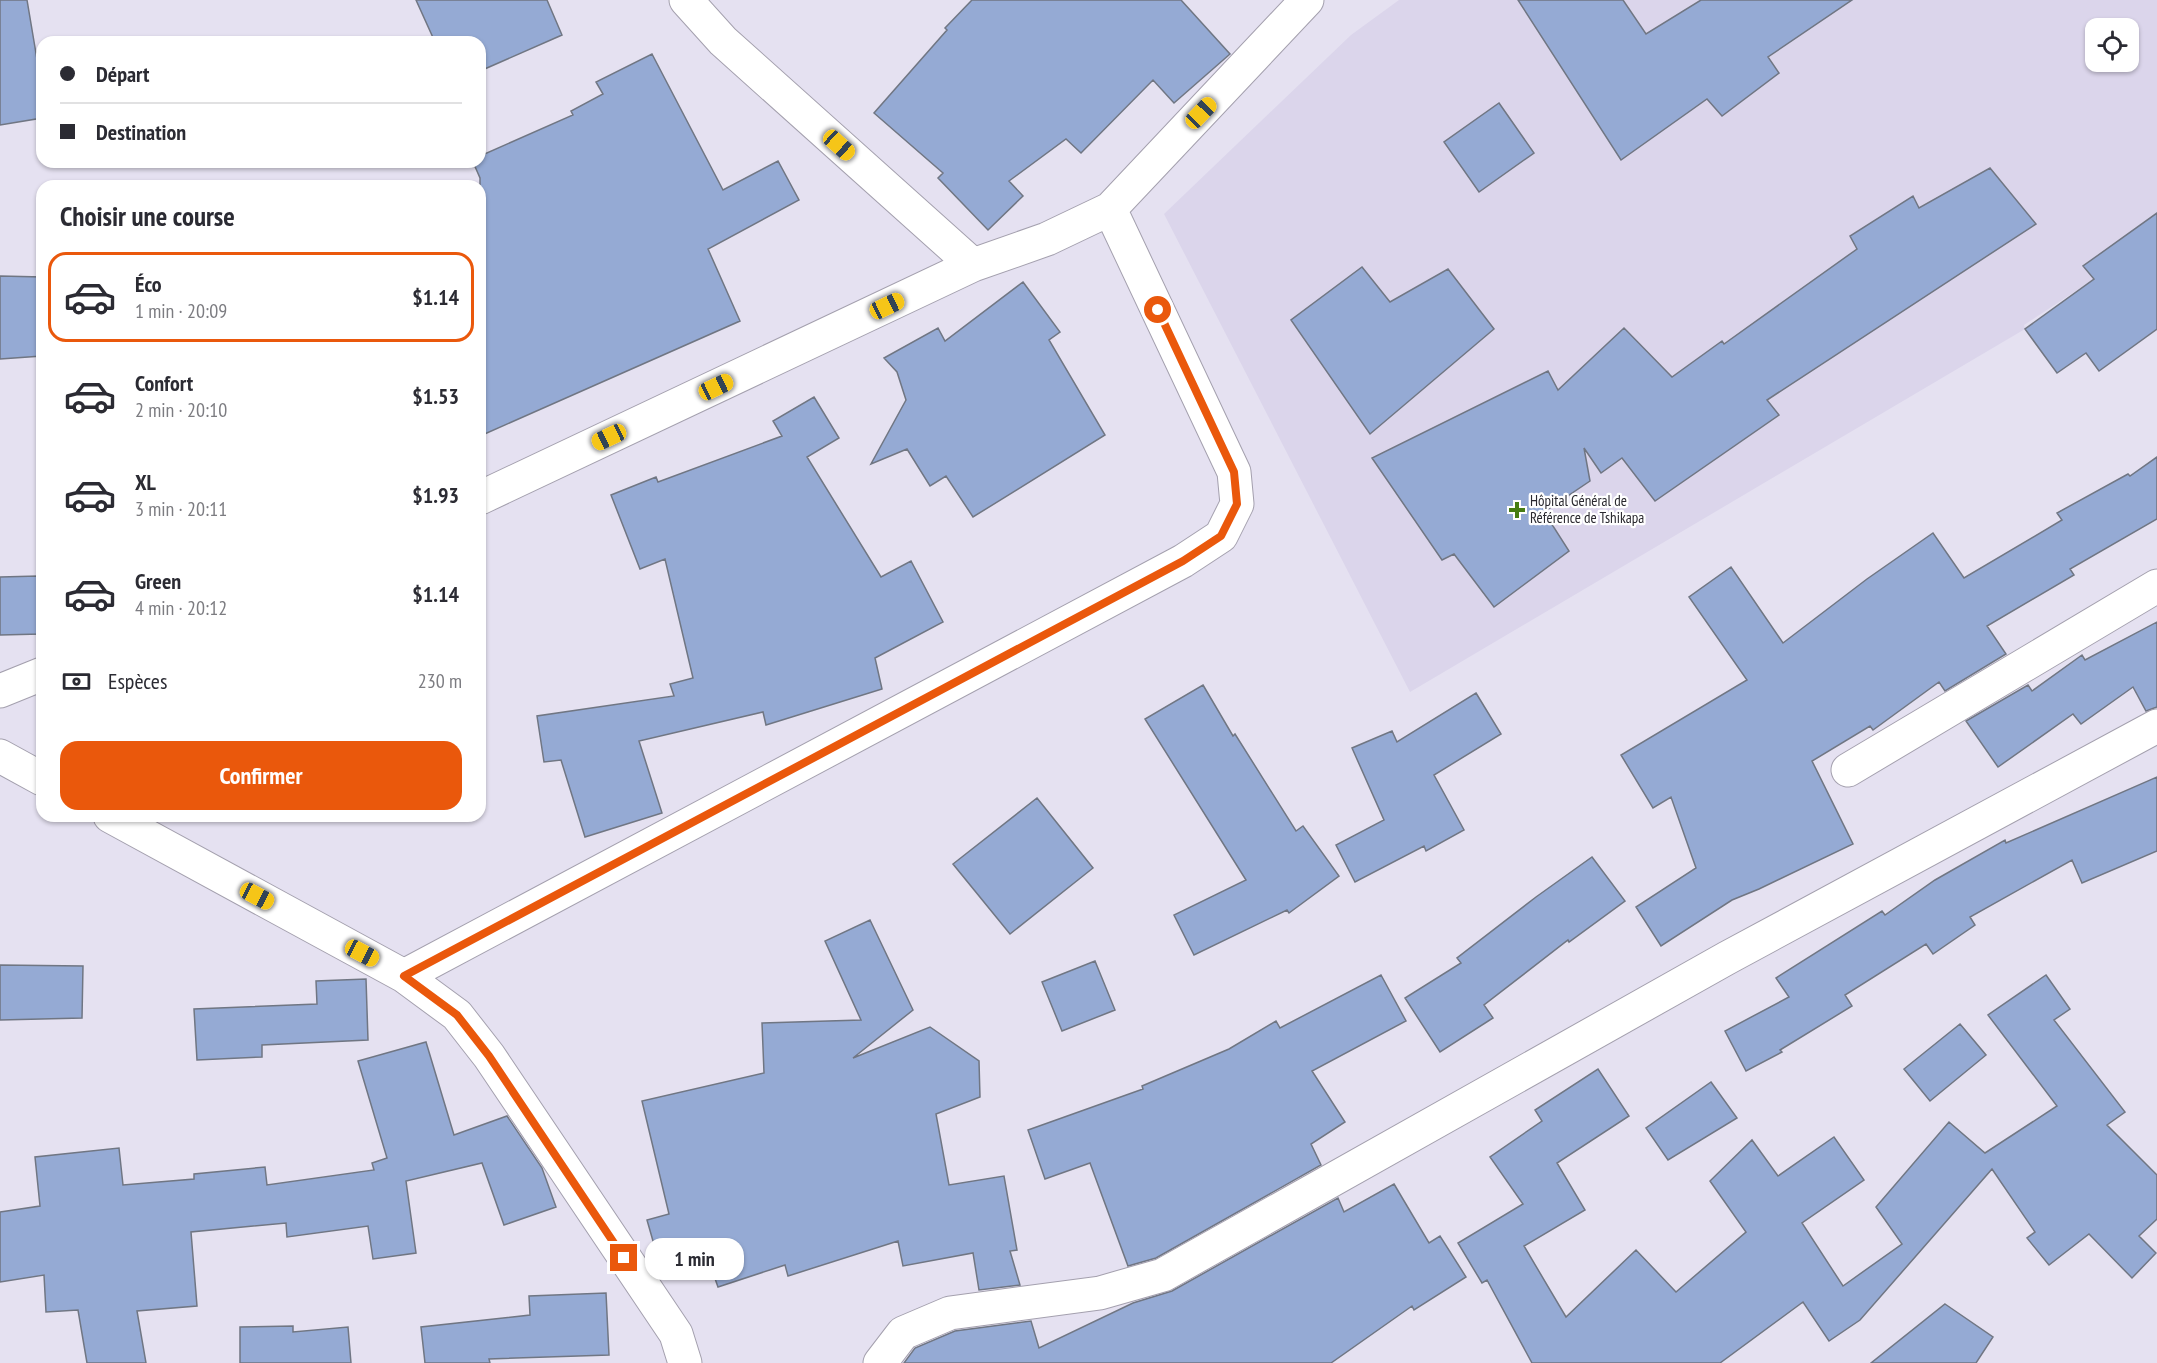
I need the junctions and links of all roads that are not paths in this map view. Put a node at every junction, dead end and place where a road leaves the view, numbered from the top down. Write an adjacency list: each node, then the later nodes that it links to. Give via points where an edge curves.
1 (686, 0): 4 (street, via 723,41)
2 (1307, 0): 3 (street)
3 (1110, 209): 4 (street, via 1047,239); 14 (street, via 1234,472 1237,504 1221,536 1183,561)
4 (973, 265): 5 (street)
5 (486, 495)
6 (2157, 586): 11 (street)
7 (36, 676): 8 (street)
8 (0, 691)
9 (2157, 726): 16 (street, via 1727,958 1163,1275 1100,1293 950,1313 903,1333)
10 (0, 756): 12 (street)
11 (1848, 770)
12 (36, 776)
13 (121, 822): 14 (street)
14 (404, 976): 15 (street, via 457,1015 489,1056 676,1334)
15 (685, 1363)
16 (880, 1363)

